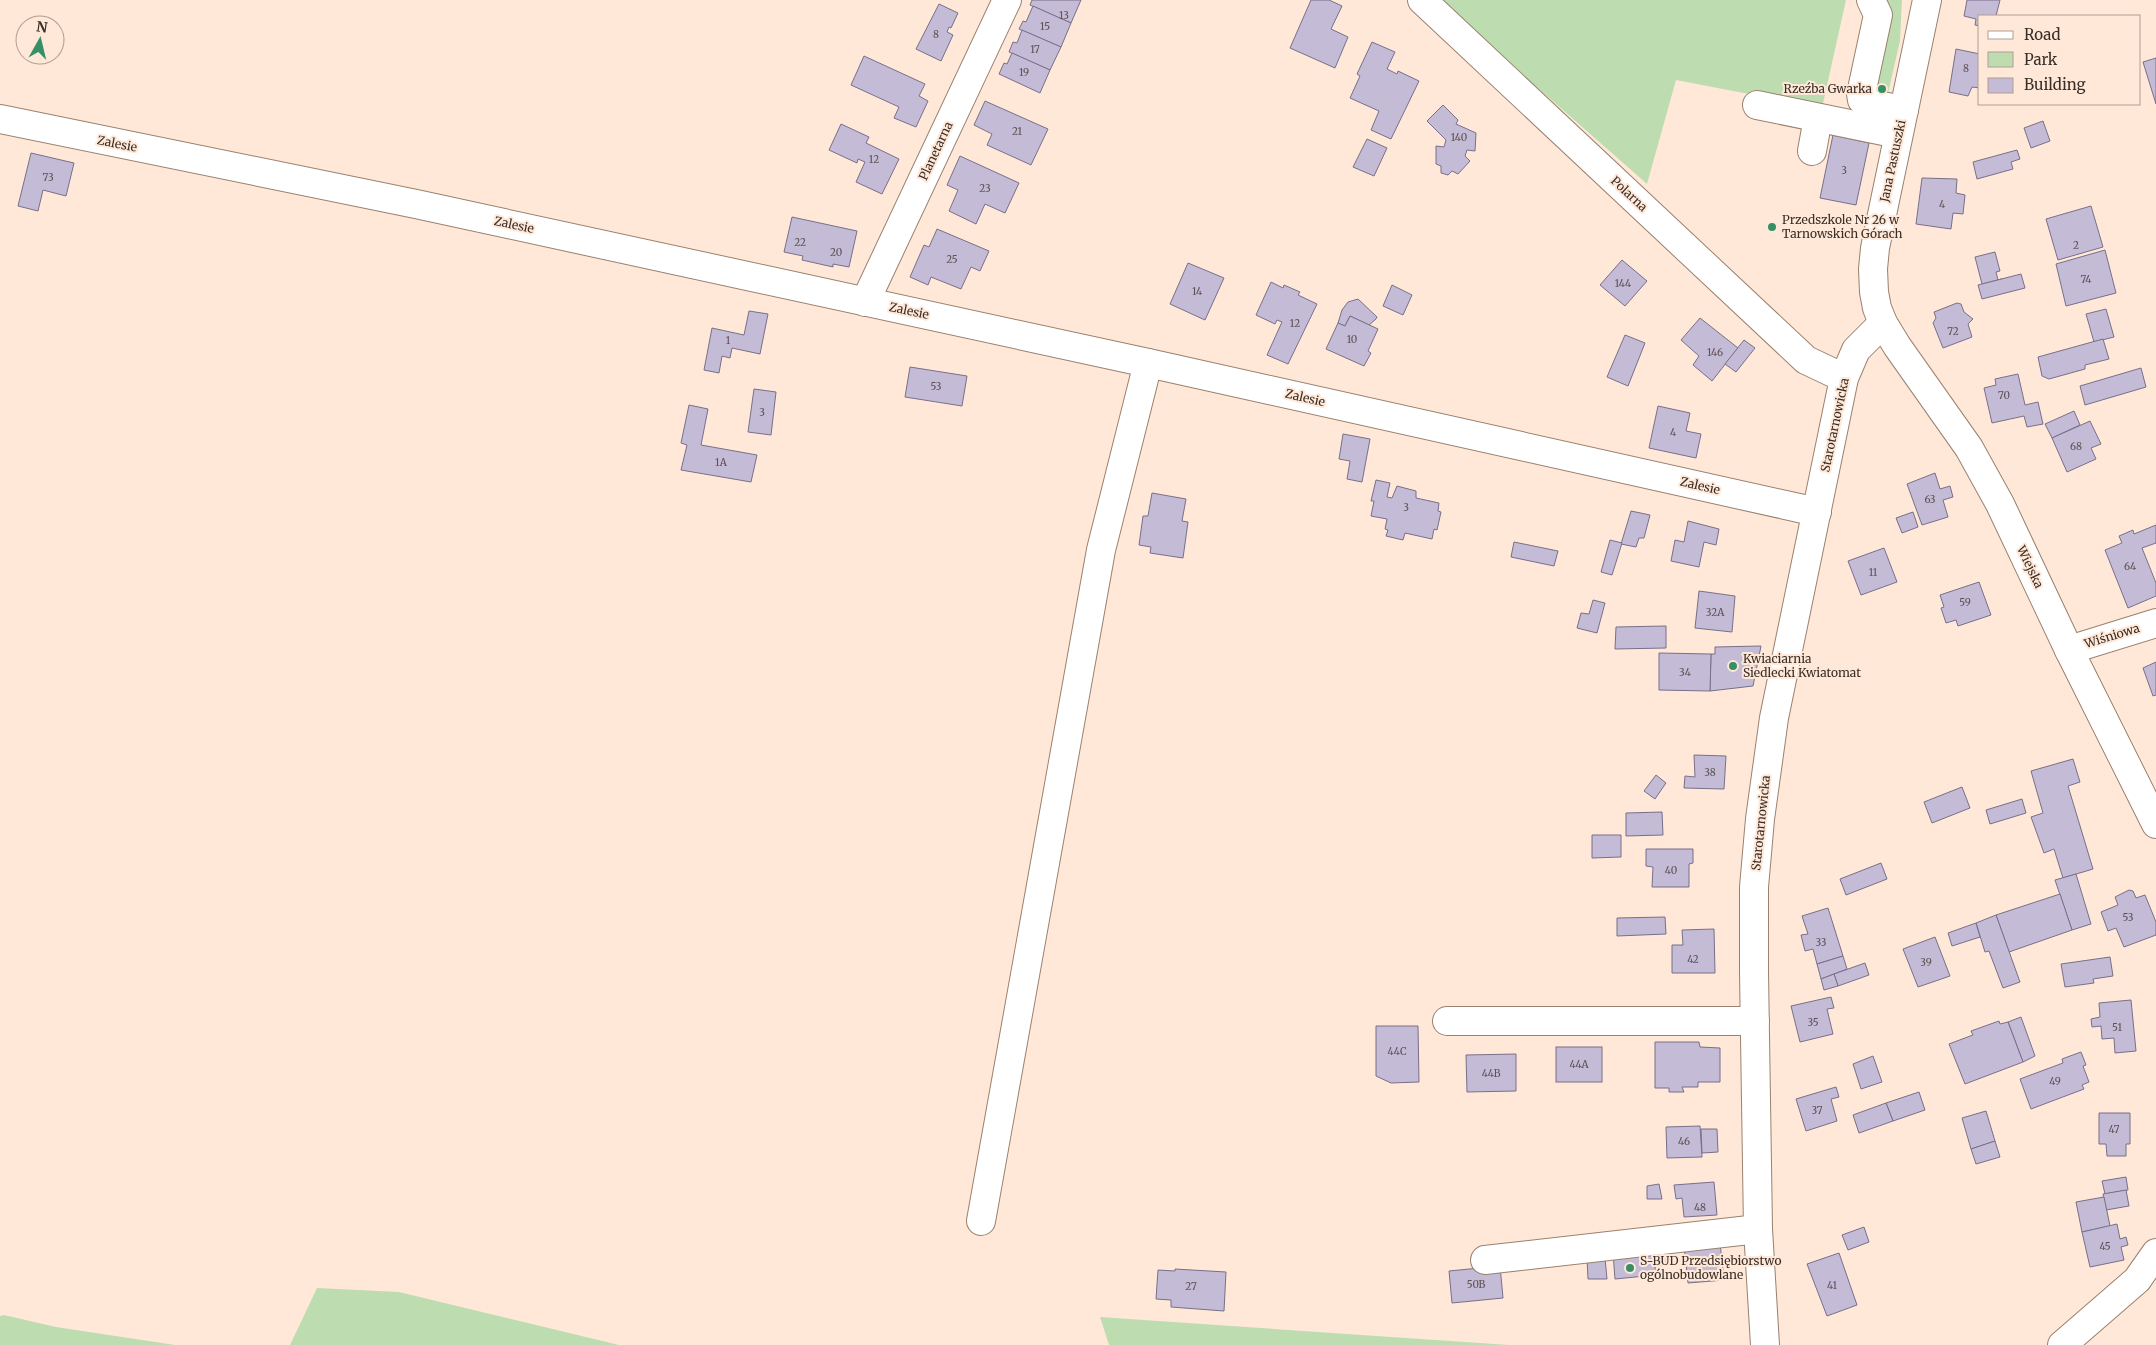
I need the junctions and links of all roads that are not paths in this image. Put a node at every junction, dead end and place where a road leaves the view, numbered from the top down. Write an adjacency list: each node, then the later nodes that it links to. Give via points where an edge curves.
1 (1007, 0): 10 (street, Planetarna)
2 (1422, 0): 13 (street, Polarna, via 1806,360)
3 (1871, 0): 8 (street, via 1878,14 1862,100)
4 (1928, 0): 8 (street, Jana Pastuszki)
5 (1756, 105): 6 (street)
6 (1818, 118): 8 (street); 9 (street)
7 (0, 120): 10 (street, Zalesie, via 416,204)
8 (1901, 122): 11 (street, Jana Pastuszki, via 1873,268 1877,308)
9 (1812, 151)
10 (865, 302): 12 (street, Zalesie)
11 (1883, 323): 13 (street, Starotarnowicka, via 1856,350); 16 (street, Wiejska, via 1969,448 2000,504)
12 (1148, 363): 14 (street, Zalesie); 20 (street, via 1101,550)
13 (1844, 378): 14 (street, Starotarnowicka)
14 (1817, 512): 19 (street, Starotarnowicka, via 1774,718 1760,819 1754,887)
15 (2156, 623): 16 (street, Wiśniowa)
16 (2069, 650): 17 (street, Wiejska)
17 (2156, 824)
18 (1447, 1021): 19 (street)
19 (1755, 1021): 21 (street, Starotarnowicka)
20 (981, 1221)
21 (1758, 1229): 23 (street); 24 (street, Starotarnowicka)
22 (2156, 1253): 25 (street, via 2137,1280)
23 (1485, 1260)
24 (1765, 1345)
25 (2062, 1345)

